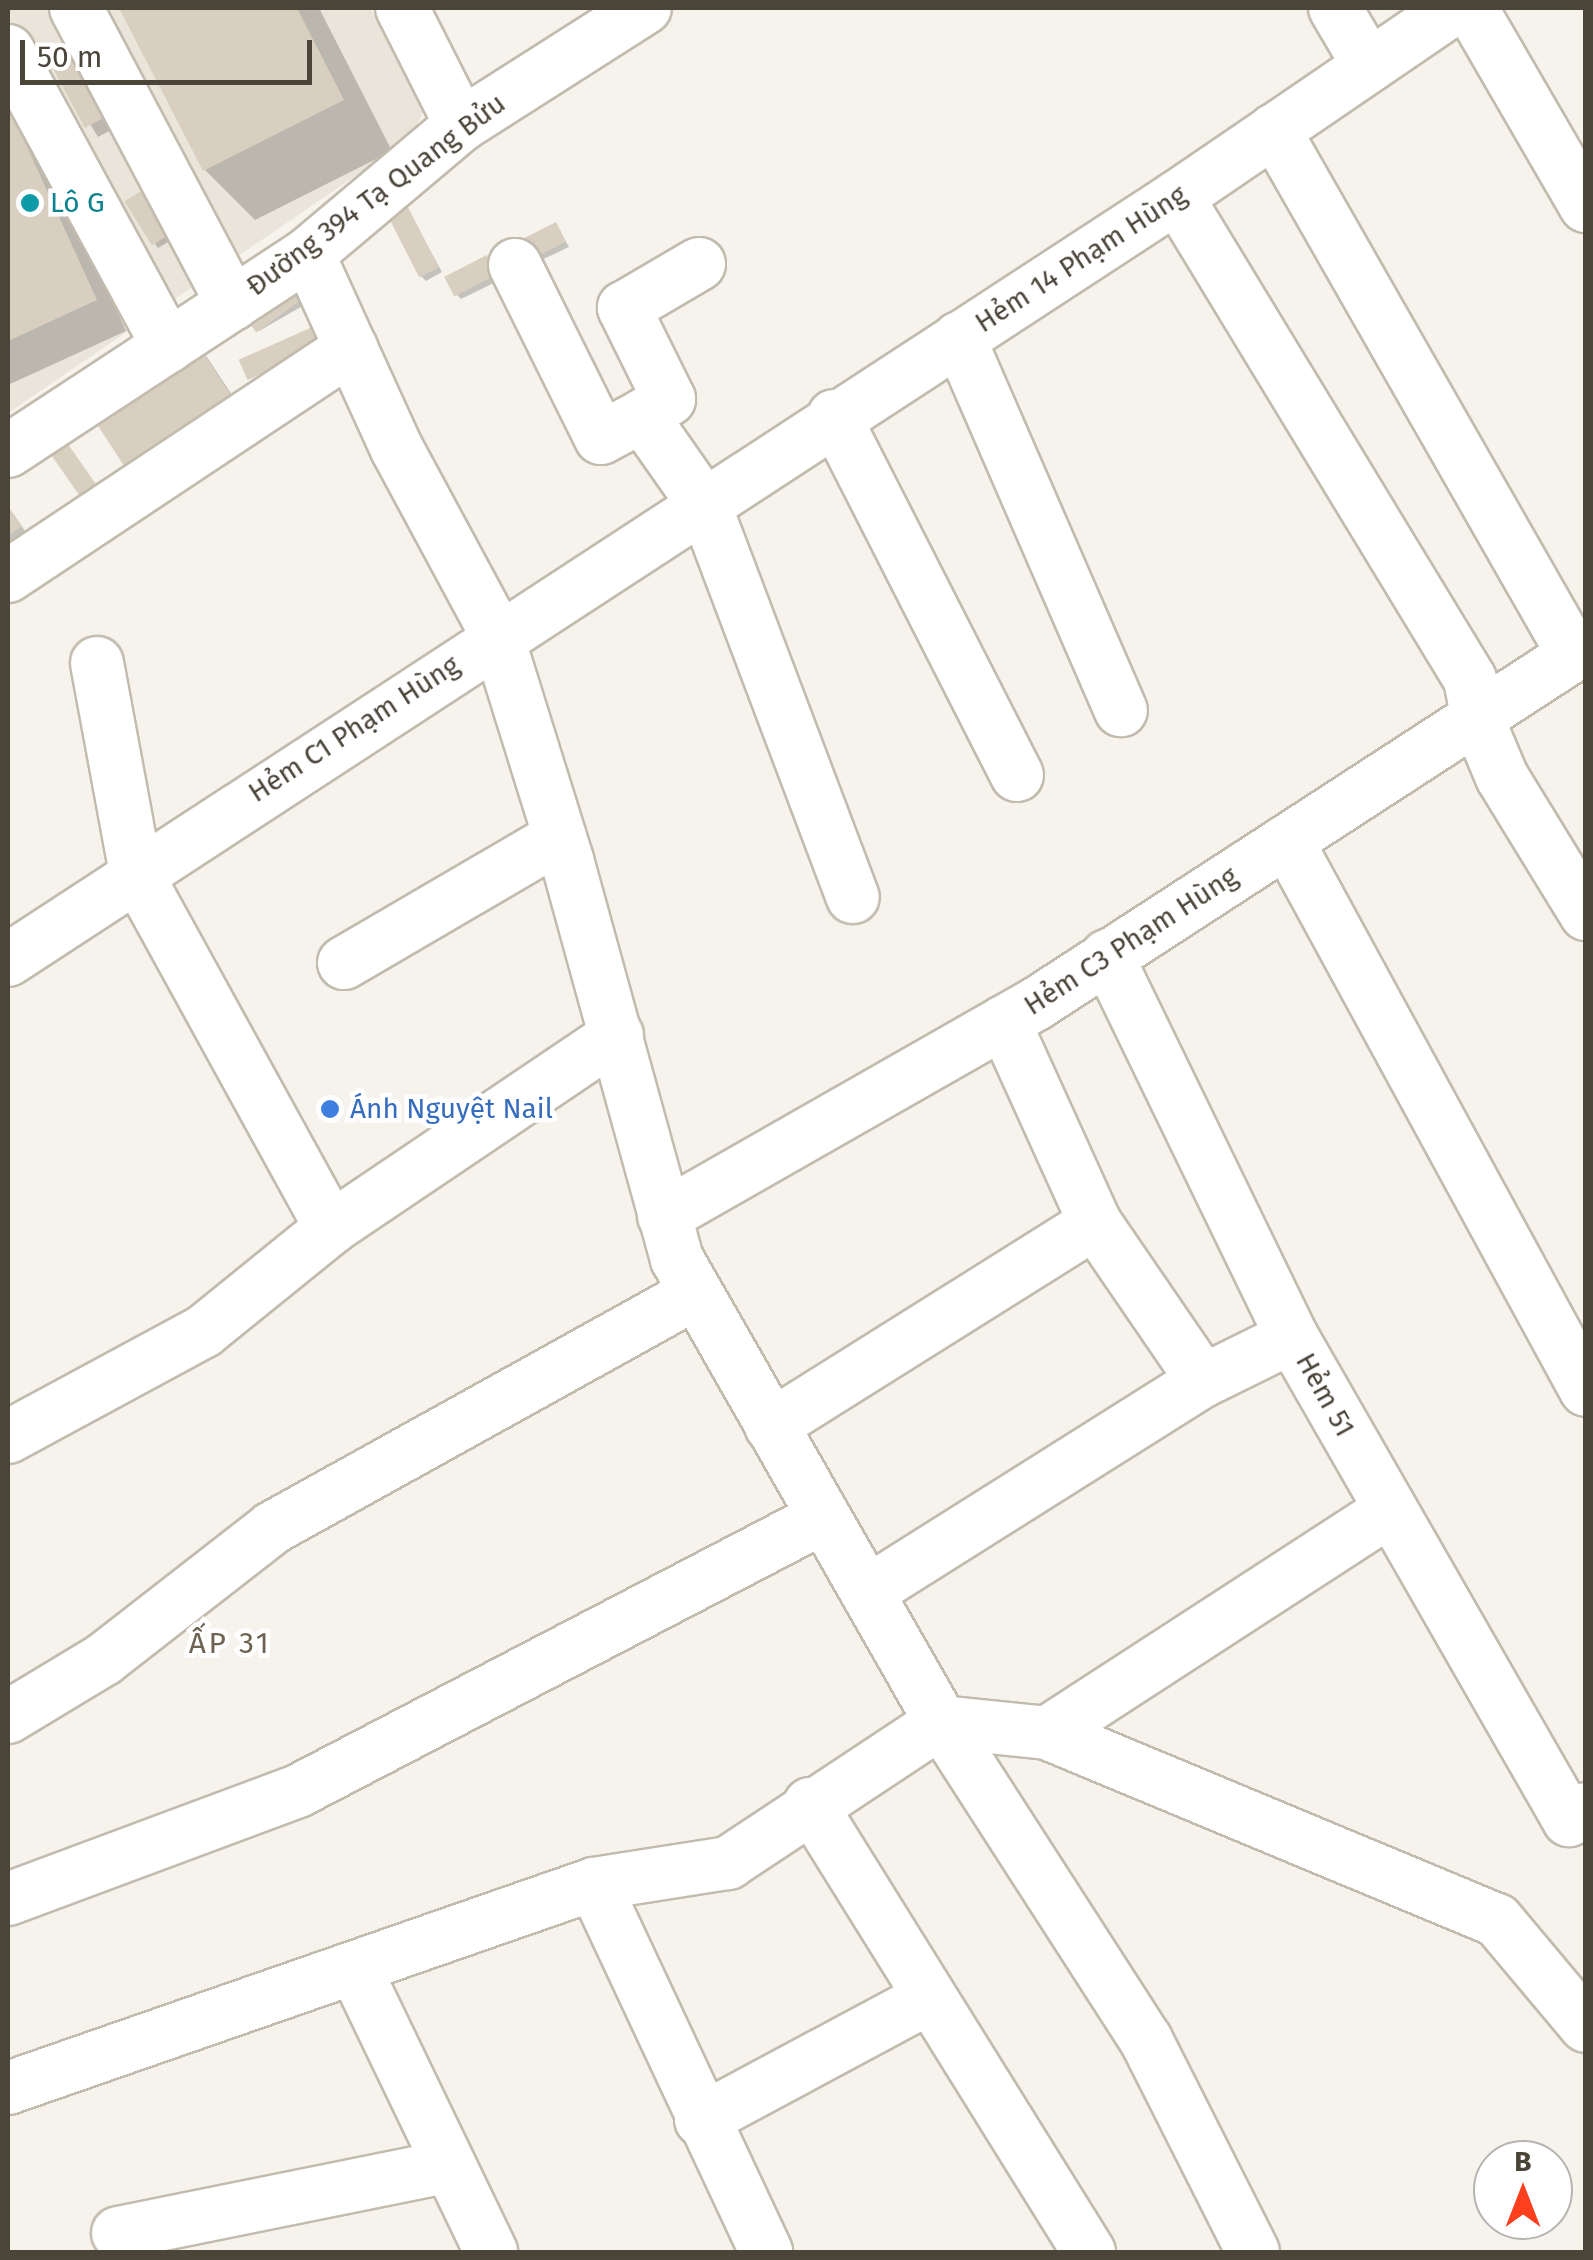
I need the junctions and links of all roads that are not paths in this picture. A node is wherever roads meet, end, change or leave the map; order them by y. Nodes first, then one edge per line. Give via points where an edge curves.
1 (76, 8) edge
2 (402, 8) edge
3 (645, 8) edge
4 (1336, 8) edge
5 (1454, 8) edge
6 (1471, 8) edge
7 (8, 51) edge
8 (1369, 66) junction
9 (461, 125) junction
10 (1274, 130) junction
11 (1178, 196) junction
12 (1586, 206) edge
13 (308, 254) junction
14 (699, 264) dead end
15 (516, 265) dead end
16 (233, 304) junction
17 (959, 338) junction
18 (168, 346) junction
19 (351, 348) junction
20 (642, 416) junction
21 (834, 416) junction
22 (8, 451) edge
23 (705, 506) junction
24 (8, 576) edge
25 (498, 635) junction
26 (1580, 651) edge
27 (98, 663) dead end
28 (1121, 710) dead end
29 (1478, 720) junction
30 (1016, 775) dead end
31 (560, 837) junction
32 (1287, 841) junction
33 (136, 872) junction
34 (852, 897) dead end
35 (1586, 914) edge
36 (1107, 956) junction
37 (8, 960) edge
38 (344, 963) dead end
39 (1004, 1022) junction
40 (617, 1034) junction
41 (664, 1216) junction
42 (1096, 1222) junction
43 (332, 1228) junction
44 (696, 1293) junction
45 (1292, 1337) junction
46 (1203, 1381) junction
47 (1586, 1390) edge
48 (771, 1426) junction
49 (8, 1438) edge
50 (1390, 1510) junction
51 (824, 1517) junction
52 (869, 1591) junction
53 (8, 1717) edge
54 (941, 1722) junction
55 (1047, 1733) junction
56 (810, 1804) junction
57 (1577, 1815) edge
58 (8, 1899) edge
59 (604, 1906) junction
60 (355, 1969) junction
61 (930, 1998) junction
62 (1586, 2026) edge
63 (8, 2088) edge
64 (700, 2120) junction
65 (449, 2166) junction
66 (118, 2233) dead end
67 (223, 2233) edge
68 (491, 2252) edge
69 (766, 2252) edge
70 (1089, 2252) edge
71 (1253, 2252) edge

1 - 16 street
2 - 9 street
3 - 9 street, Đường 394 Tạ Quang Bửu
4 - 8 street
5 - 8 street, Hẻm 14 Phạm Hùng
6 - 12 street
7 - 18 street
8 - 10 street, Hẻm 14 Phạm Hùng
9 - 13 street, Đường 394 Tạ Quang Bửu
10 - 11 street, Hẻm 14 Phạm Hùng
10 - 26 street
11 - 17 street, Hẻm 14 Phạm Hùng
11 - 29 street via 1470,680
13 - 16 street, Đường 394 Tạ Quang Bửu
13 - 19 street
14 - 20 street via 624,308 668,400
15 - 20 street via 601,438
16 - 18 street, Đường 394 Tạ Quang Bửu
17 - 21 street, Hẻm 14 Phạm Hùng
17 - 28 street
18 - 22 street, Đường 394 Tạ Quang Bửu
19 - 24 street
19 - 25 street via 397,449
20 - 23 street
21 - 23 street, Hẻm 14 Phạm Hùng
21 - 30 street
23 - 25 street, Hẻm C1 Phạm Hùng
23 - 34 street
25 - 31 street
25 - 33 street, Hẻm C1 Phạm Hùng
26 - 29 street, Hẻm C3 Phạm Hùng
27 - 33 street
29 - 32 street, Hẻm C3 Phạm Hùng
29 - 35 street via 1502,777
31 - 38 street
31 - 40 street
32 - 36 street, Hẻm C3 Phạm Hùng
32 - 47 street
33 - 37 street, Hẻm C1 Phạm Hùng
33 - 43 street
36 - 39 street, Hẻm C3 Phạm Hùng
36 - 45 street, Hẻm 51
39 - 41 street, Hẻm C3 Phạm Hùng
39 - 42 street
40 - 41 street
40 - 43 street
41 - 44 street
42 - 46 street
42 - 48 street
43 - 49 street via 204,1331
44 - 48 street
44 - 53 street via 272,1528 104,1660
45 - 46 street
45 - 50 street, Hẻm 51
46 - 52 street
48 - 51 street
50 - 55 street
50 - 57 street, Hẻm 51
51 - 52 street
51 - 58 street via 298,1791
52 - 54 street
54 - 55 street
54 - 56 street
54 - 71 street via 1146,2040
55 - 62 street via 1497,1920
56 - 59 street via 728,1863 678,1873
56 - 61 street
59 - 60 street
59 - 64 street
60 - 63 street
60 - 65 street
61 - 64 street
61 - 70 street
64 - 69 street
65 - 67 street
65 - 68 street
66 - 67 street

